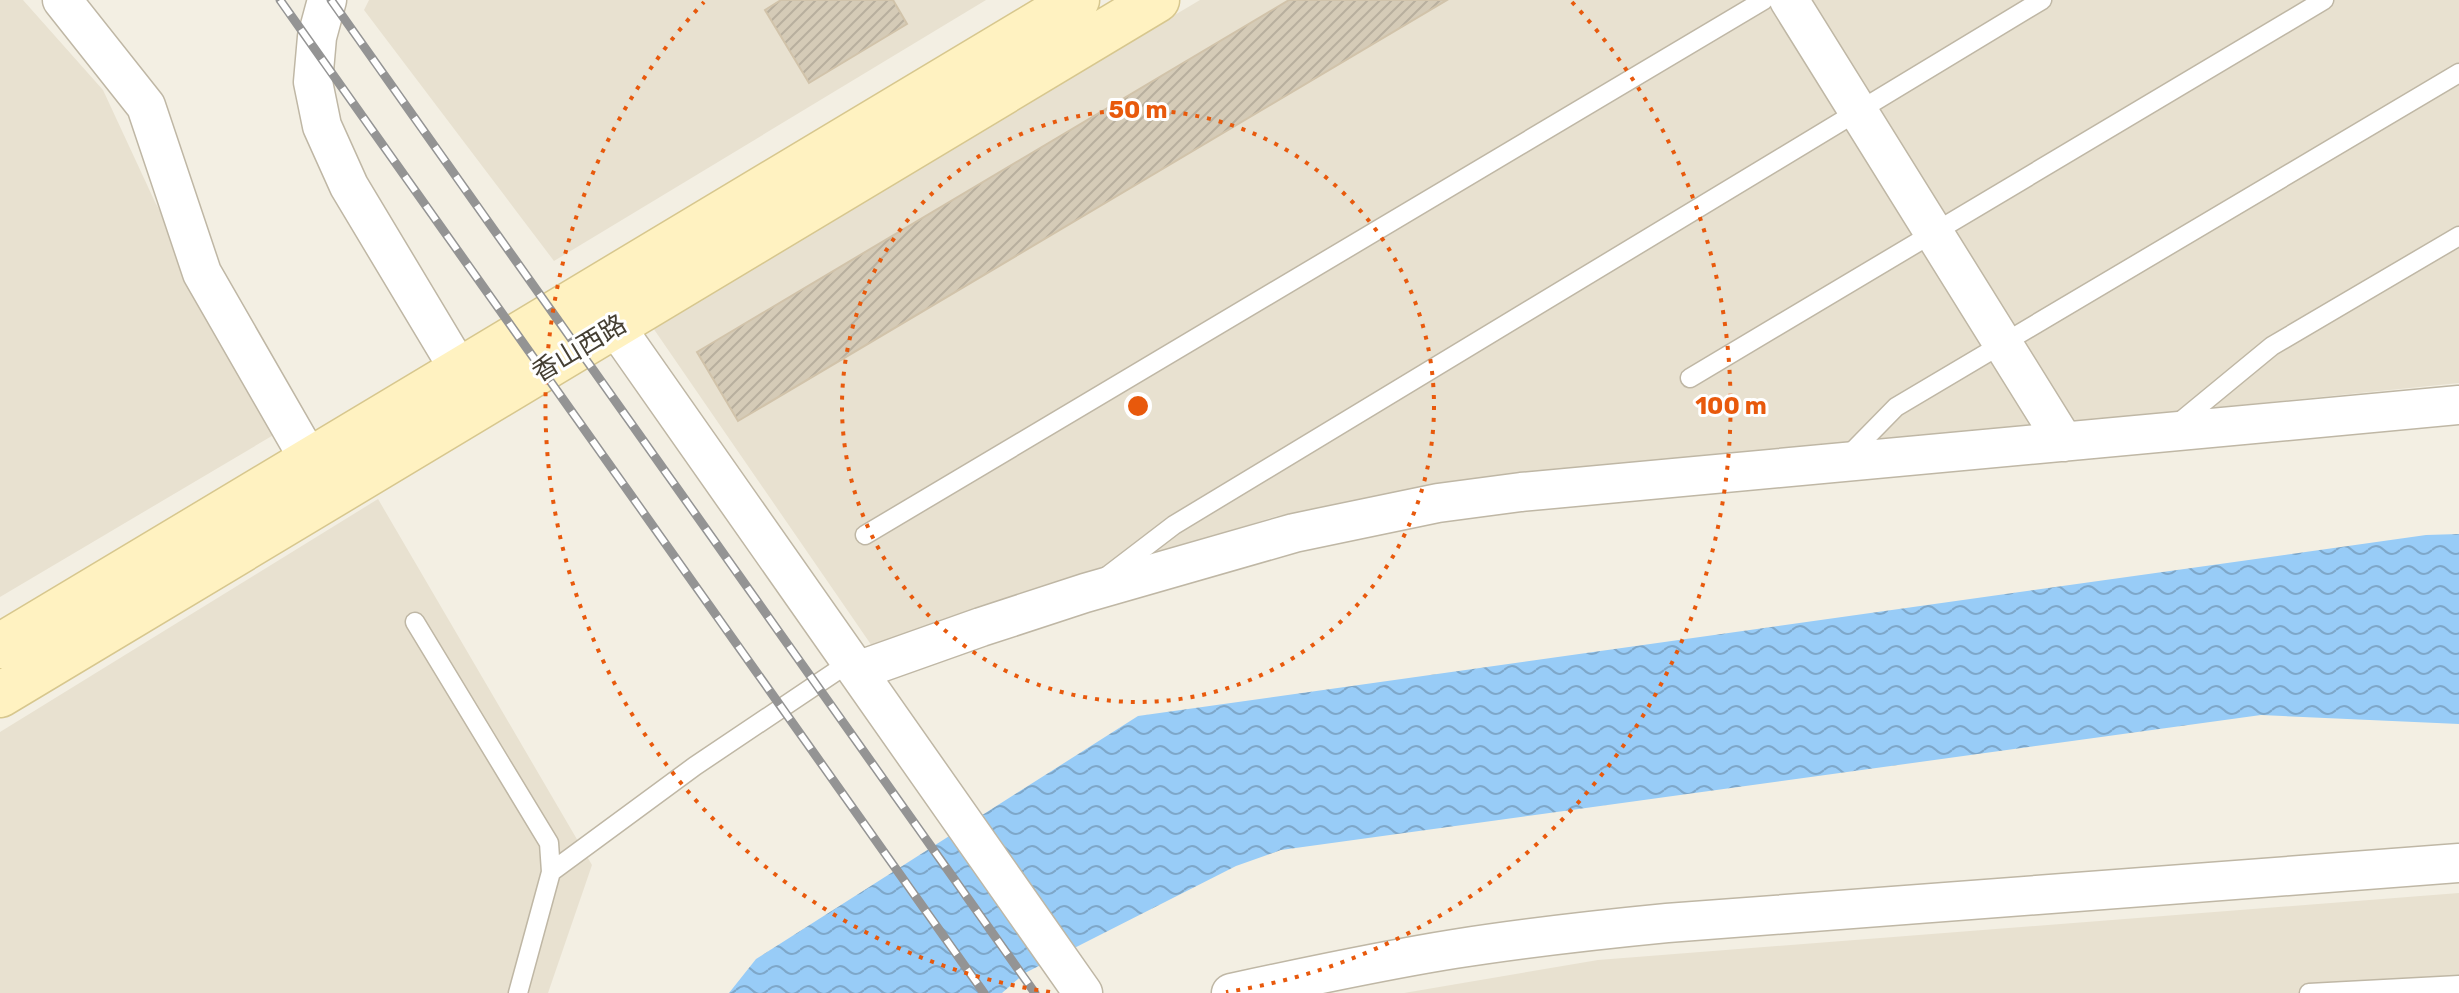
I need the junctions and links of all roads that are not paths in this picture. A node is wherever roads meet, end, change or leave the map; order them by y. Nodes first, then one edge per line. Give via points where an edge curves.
1 (62, 0) edge
2 (327, 0) edge
3 (1077, 0) edge
4 (1157, 0) edge
5 (1764, 0) edge
6 (1789, 0) edge
7 (2042, 0) edge
8 (2324, 0) edge
9 (2459, 73) edge
10 (1858, 111) junction
11 (1933, 233) junction
12 (2459, 236) edge
13 (615, 326) junction
14 (2003, 344) junction
15 (460, 371) junction
16 (1690, 378) dead end
17 (2459, 405) edge
18 (2168, 432) junction
19 (2064, 442) junction
20 (310, 461) junction
21 (1840, 463) junction
22 (865, 535) dead end
23 (1085, 593) junction
24 (415, 622) dead end
25 (0, 646) edge
26 (854, 666) junction
27 (0, 695) edge
28 (2459, 863) edge
29 (551, 872) junction
30 (2459, 985) edge
31 (518, 993) edge
32 (1083, 993) edge
33 (1231, 993) edge
34 (2309, 993) edge

1 - 20 street via 146,106 202,273
2 - 15 street via 313,82 322,126 349,186
3 - 15 main road, 香山西路
4 - 13 main road, 香山西路
5 - 22 lane
6 - 10 street
7 - 10 lane
8 - 11 lane
9 - 14 lane
10 - 11 street
10 - 23 lane via 1174,525
11 - 14 street
11 - 16 lane
12 - 18 lane via 2272,346
13 - 26 street
13 - 27 main road, 香山西路
14 - 19 street
14 - 21 lane via 1896,407
15 - 20 main road, 香山西路
17 - 18 street
18 - 19 street
19 - 21 street
20 - 25 main road, 香山西路
21 - 23 street via 1438,503 1294,533
23 - 26 street
24 - 29 lane via 549,843
26 - 29 lane via 695,766
26 - 32 street
28 - 33 street via 1559,934 1346,968
29 - 31 lane
30 - 34 lane

